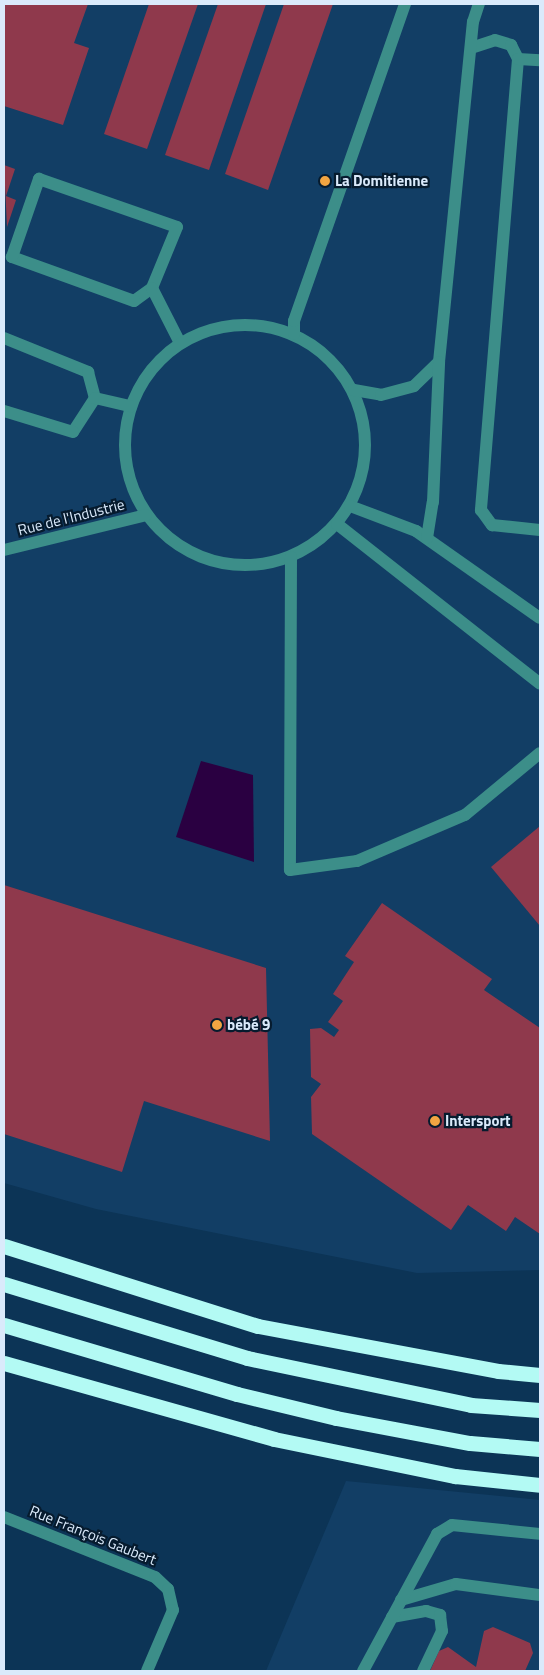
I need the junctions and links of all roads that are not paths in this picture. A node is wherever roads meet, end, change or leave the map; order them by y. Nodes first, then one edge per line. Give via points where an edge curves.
1 (405, 4) edge
2 (479, 4) edge
3 (471, 48) junction
4 (518, 59) junction
5 (540, 60) edge
6 (152, 288) junction
7 (294, 334) junction
8 (4, 338) edge
9 (180, 343) junction
10 (440, 362) junction
11 (354, 390) junction
12 (94, 398) junction
13 (131, 406) junction
14 (4, 411) edge
15 (350, 506) junction
16 (146, 514) junction
17 (337, 524) junction
18 (540, 530) edge
19 (427, 538) junction
20 (4, 550) edge
21 (291, 557) junction
22 (540, 618) edge
23 (540, 684) edge
24 (540, 753) edge
25 (4, 1246) edge
26 (4, 1284) edge
27 (4, 1325) edge
28 (4, 1363) edge
29 (540, 1375) edge
30 (540, 1410) edge
31 (540, 1449) edge
32 (540, 1485) edge
33 (4, 1517) edge
34 (540, 1534) edge
35 (540, 1595) edge
36 (401, 1600) junction
37 (392, 1617) junction
38 (147, 1671) edge
39 (364, 1671) edge
40 (423, 1671) edge

1 - 7 street via 294,321
2 - 3 street
3 - 4 street via 484,40 495,40 511,45
3 - 10 street
4 - 5 street
4 - 18 street via 480,510 492,525
6 - 6 street via 176,227 39,179 12,257 134,300
6 - 9 street
7 - 9 street via 266,325 236,324 206,330
7 - 11 street via 329,357
8 - 12 street via 88,372
9 - 13 street via 159,360
10 - 11 street via 414,386 381,396
10 - 19 street via 433,502
11 - 15 street via 366,429 364,468
12 - 13 street
12 - 14 street via 73,432
13 - 16 street via 125,443 129,471
15 - 17 street
15 - 19 street
16 - 20 street, Rue de l'Industrie
16 - 21 street via 169,539 198,556 236,565
17 - 21 street
17 - 23 street
19 - 22 street
21 - 24 street via 290,870 357,861 465,814
25 - 29 highway via 258,1326 498,1371
26 - 30 highway via 247,1358 471,1405
27 - 31 highway via 236,1394 336,1418 470,1443
28 - 32 highway via 274,1439 455,1476
33 - 38 street, Rue François Gaubert via 155,1577 168,1589 174,1610
34 - 36 street via 452,1525 437,1534
35 - 36 street via 456,1584
36 - 37 street
37 - 39 street
37 - 40 street via 426,1611 440,1615 442,1631

